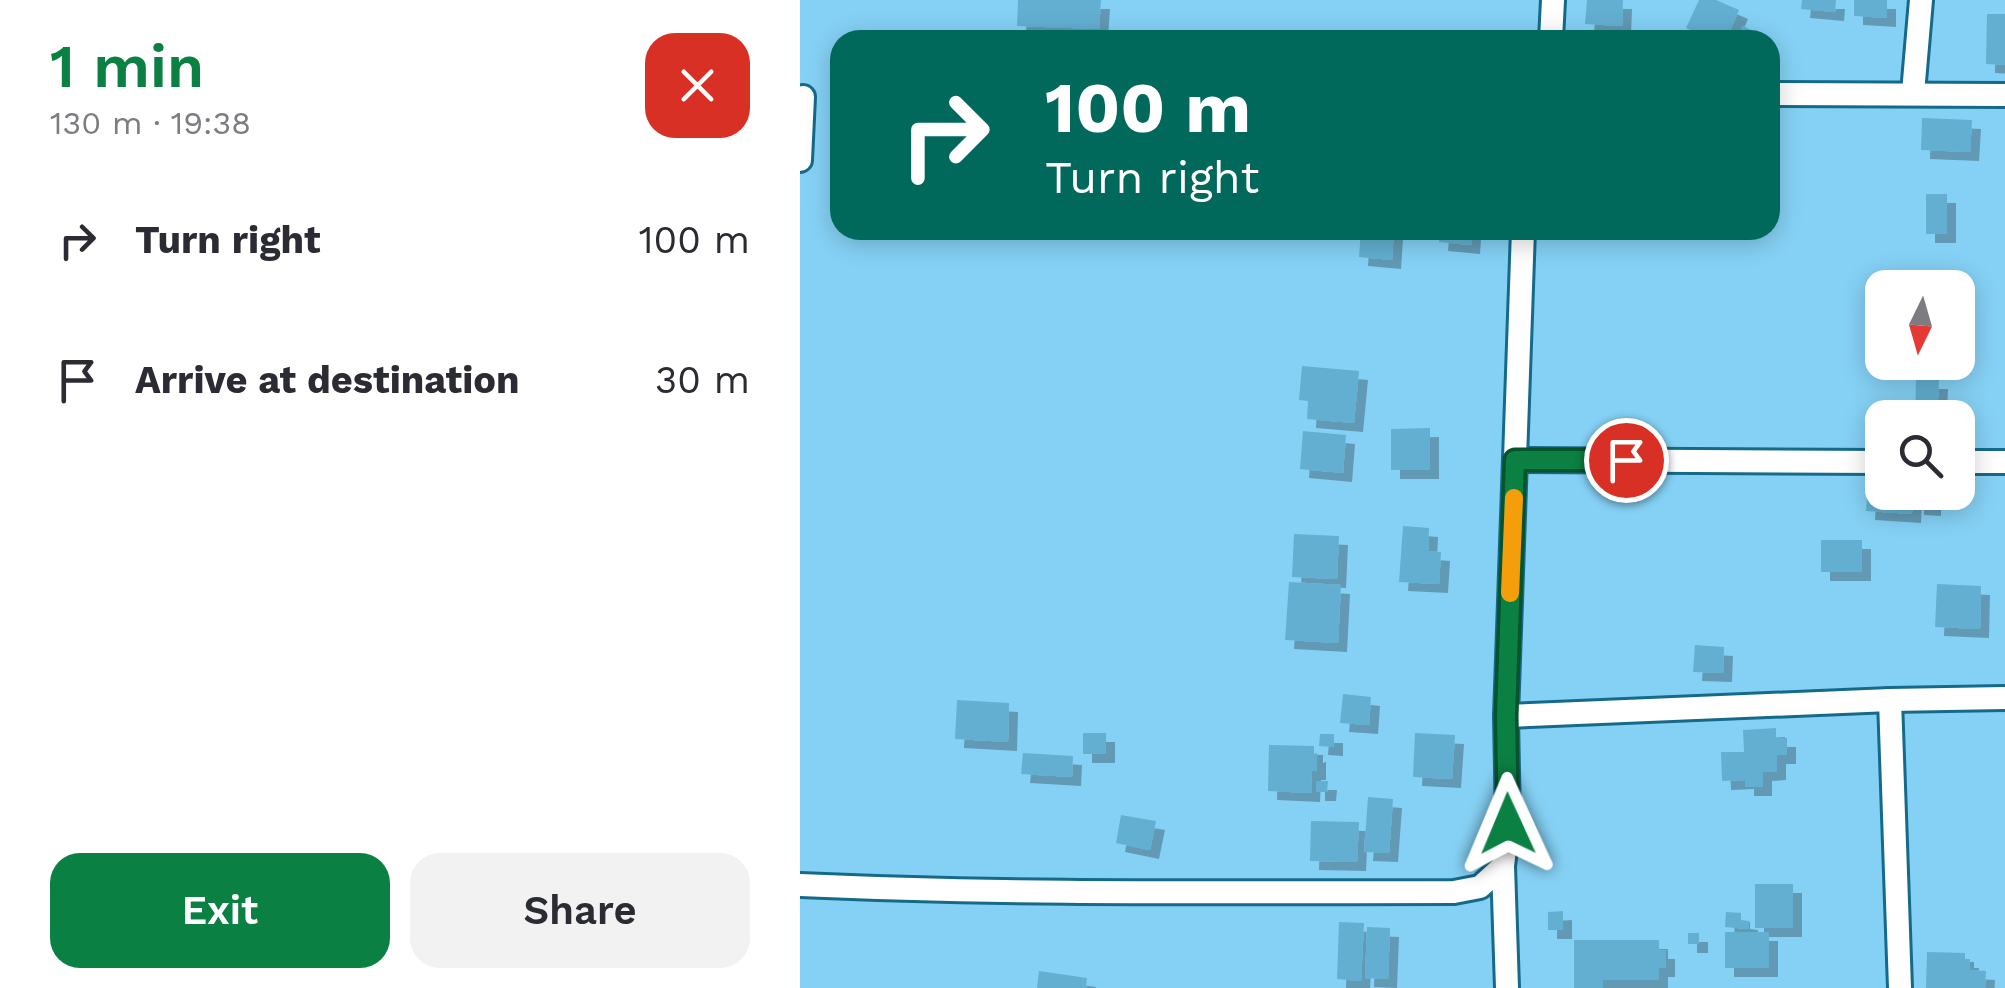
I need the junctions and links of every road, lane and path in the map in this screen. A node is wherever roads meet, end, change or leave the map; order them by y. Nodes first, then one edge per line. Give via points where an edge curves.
1 (1553, 0) edge
2 (1921, 0) edge
3 (1552, 30) edge
4 (1914, 93) junction
5 (1780, 94) edge
6 (2005, 95) edge
7 (803, 96) dead end
8 (800, 160) edge
9 (1524, 240) edge
10 (1515, 460) junction
11 (1865, 462) edge
12 (1975, 462) edge
13 (2005, 462) edge
14 (2005, 698) edge
15 (1890, 700) junction
16 (1506, 716) junction
17 (1503, 866) junction
18 (800, 885) edge
19 (1507, 988) edge
20 (1900, 988) edge

1 - 3 street
2 - 4 street
4 - 5 street
4 - 6 street
7 - 8 street
9 - 10 street
10 - 11 street
10 - 16 street
12 - 13 street
14 - 15 street
15 - 16 street
15 - 20 street
16 - 17 street
17 - 18 street via 1480,887 1454,892
17 - 19 street

